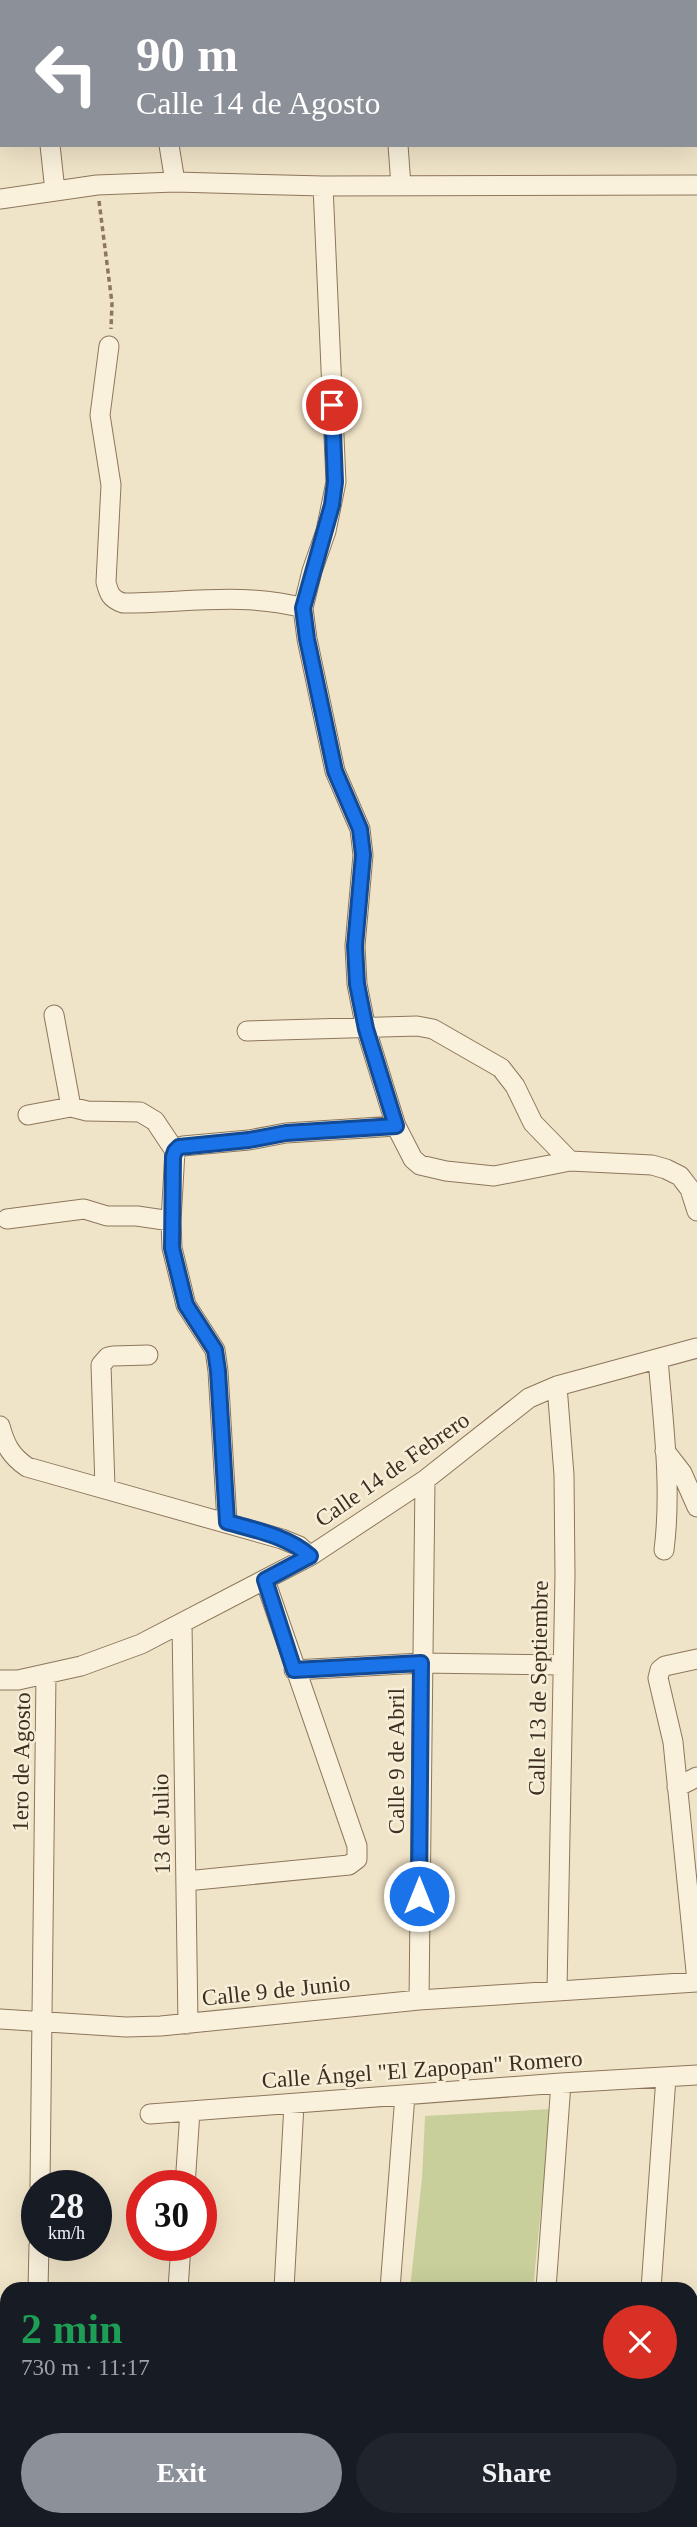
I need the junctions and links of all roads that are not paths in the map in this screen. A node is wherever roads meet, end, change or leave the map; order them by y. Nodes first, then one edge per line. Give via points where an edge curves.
1 (50, 147) edge
2 (169, 147) edge
3 (398, 147) edge
4 (175, 181) junction
5 (697, 185) edge
6 (323, 186) junction
7 (401, 186) junction
8 (55, 191) junction
9 (0, 199) edge
10 (109, 346) road end
11 (303, 608) junction
12 (54, 1015) dead end
13 (366, 1029) junction
14 (247, 1031) dead end
15 (71, 1107) junction
16 (28, 1115) dead end
17 (396, 1126) junction
18 (175, 1151) junction
19 (570, 1161) junction
20 (697, 1211) edge
21 (7, 1219) dead end
22 (171, 1221) junction
23 (697, 1348) edge
24 (148, 1355) dead end
25 (658, 1359) junction
26 (557, 1386) junction
27 (0, 1426) edge
28 (665, 1451) junction
29 (425, 1480) junction
30 (105, 1487) junction
31 (697, 1507) edge
32 (227, 1522) junction
33 (664, 1550) dead end
34 (310, 1556) junction
35 (265, 1580) junction
36 (182, 1623) junction
37 (697, 1659) edge
38 (421, 1663) junction
39 (562, 1665) junction
40 (294, 1670) junction
41 (46, 1674) junction
42 (0, 1680) edge
43 (697, 1777) edge
44 (677, 1787) junction
45 (691, 1854) edge
46 (186, 1881) junction
47 (697, 1982) edge
48 (557, 1990) junction
49 (419, 2000) junction
50 (0, 2019) edge
51 (42, 2020) junction
52 (188, 2024) junction
53 (697, 2076) edge
54 (666, 2077) junction
55 (561, 2083) junction
56 (405, 2095) junction
57 (294, 2104) junction
58 (190, 2111) junction
59 (150, 2114) dead end
60 (40, 2170) edge
61 (186, 2170) edge
62 (39, 2261) edge
63 (180, 2261) edge
64 (38, 2282) edge
65 (178, 2282) edge
66 (284, 2282) edge
67 (391, 2282) edge
68 (547, 2282) edge
69 (651, 2282) edge

1 - 8 street
2 - 4 street
3 - 7 street
4 - 6 street
4 - 8 street
5 - 7 street
6 - 7 street
6 - 11 street via 335,482 327,531
8 - 9 street
10 - 11 street via 100,415 111,485 108,592 123,603 247,599
11 - 13 street via 335,771 360,829 362,882 355,946
12 - 15 street
13 - 14 street
13 - 17 street
13 - 19 street via 433,1028 501,1068 533,1123
15 - 16 street
15 - 18 street via 140,1112 155,1121
17 - 18 street via 286,1133 183,1146
17 - 19 street via 413,1159 429,1168 494,1176
18 - 22 street
19 - 20 street via 652,1165 680,1176
21 - 22 street via 84,1209 107,1216
22 - 32 street via 172,1248 186,1305 215,1350
23 - 25 street, Calle 14 de Febrero
24 - 30 street via 108,1357 101,1365
25 - 26 street, Calle 14 de Febrero
25 - 28 street
26 - 29 street, Calle 14 de Febrero via 529,1398
26 - 39 street, Calle 13 de Septiembre via 564,1475
27 - 30 street via 5,1444 27,1467
28 - 31 street via 682,1473
28 - 33 street
29 - 34 street, Calle 14 de Febrero
29 - 38 street, Calle 9 de Abril
30 - 32 street
32 - 34 street via 282,1539
34 - 35 street, Calle 14 de Febrero
35 - 36 street, Calle 14 de Febrero
35 - 40 street
36 - 41 street, Calle 14 de Febrero via 141,1644
36 - 46 street, 13 de Julio
37 - 44 street via 665,1667 658,1678
38 - 39 street
38 - 40 street
38 - 49 street, Calle 9 de Abril
39 - 48 street, Calle 13 de Septiembre
40 - 46 street via 358,1859 349,1865
41 - 42 street, Calle 14 de Febrero
41 - 51 street, 1ero de Agosto
43 - 44 street
44 - 45 street
45 - 47 street
46 - 52 street, 13 de Julio
47 - 48 street, Calle 9 de Junio
48 - 49 street, Calle 9 de Junio
49 - 52 street, Calle 9 de Junio
50 - 51 street, Calle 9 de Junio
51 - 52 street, Calle 9 de Junio via 126,2027
51 - 60 street, 1ero de Agosto
53 - 54 street, Calle Ángel "El Zapopan" Romero
54 - 55 street, Calle Ángel "El Zapopan" Romero
54 - 69 street
55 - 56 street, Calle Ángel "El Zapopan" Romero
55 - 68 street
56 - 57 street, Calle Ángel "El Zapopan" Romero
56 - 67 street
57 - 58 street, Calle Ángel "El Zapopan" Romero
57 - 66 street
58 - 59 street, Calle Ángel "El Zapopan" Romero
58 - 61 street
62 - 64 street
63 - 65 street

